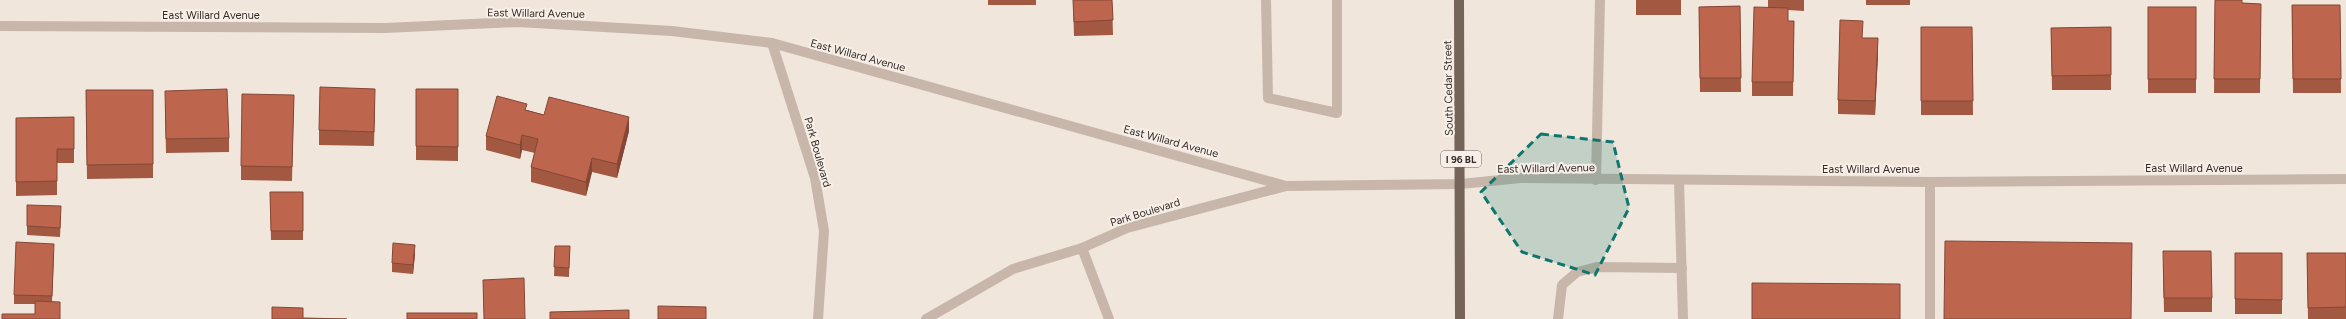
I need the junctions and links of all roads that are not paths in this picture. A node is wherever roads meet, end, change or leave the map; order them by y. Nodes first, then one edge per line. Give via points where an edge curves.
1 (1266, 0) edge
2 (1337, 0) edge
3 (1459, 0) edge
4 (1600, 0) edge
5 (0, 26) edge
6 (772, 43) junction
7 (2346, 179) edge
8 (1596, 180) junction
9 (1679, 180) junction
10 (1930, 182) junction
11 (1461, 184) junction
12 (1286, 186) junction
13 (1082, 248) junction
14 (1682, 268) junction
15 (818, 319) edge
16 (926, 319) edge
17 (1109, 319) edge
18 (1460, 319) edge
19 (1558, 319) edge
20 (1683, 319) edge
21 (1930, 319) edge

1 - 2 street via 1268,98 1337,113
3 - 11 main road, South Cedar Street / I 96 BL
4 - 8 street
5 - 6 street, East Willard Avenue via 385,28 518,22 672,31
6 - 12 street, East Willard Avenue
6 - 15 street, Park Boulevard via 815,178 819,201 824,231
7 - 10 street, East Willard Avenue
8 - 9 street, East Willard Avenue
8 - 11 street, East Willard Avenue via 1520,178
9 - 10 street, East Willard Avenue
9 - 14 street
10 - 21 street
11 - 12 street, East Willard Avenue
11 - 18 main road, South Cedar Street / I 96 BL
12 - 13 street, Park Boulevard via 1127,228
13 - 16 street, Park Boulevard via 1013,269
13 - 17 street
14 - 19 street via 1597,267 1577,272 1562,286
14 - 20 street

